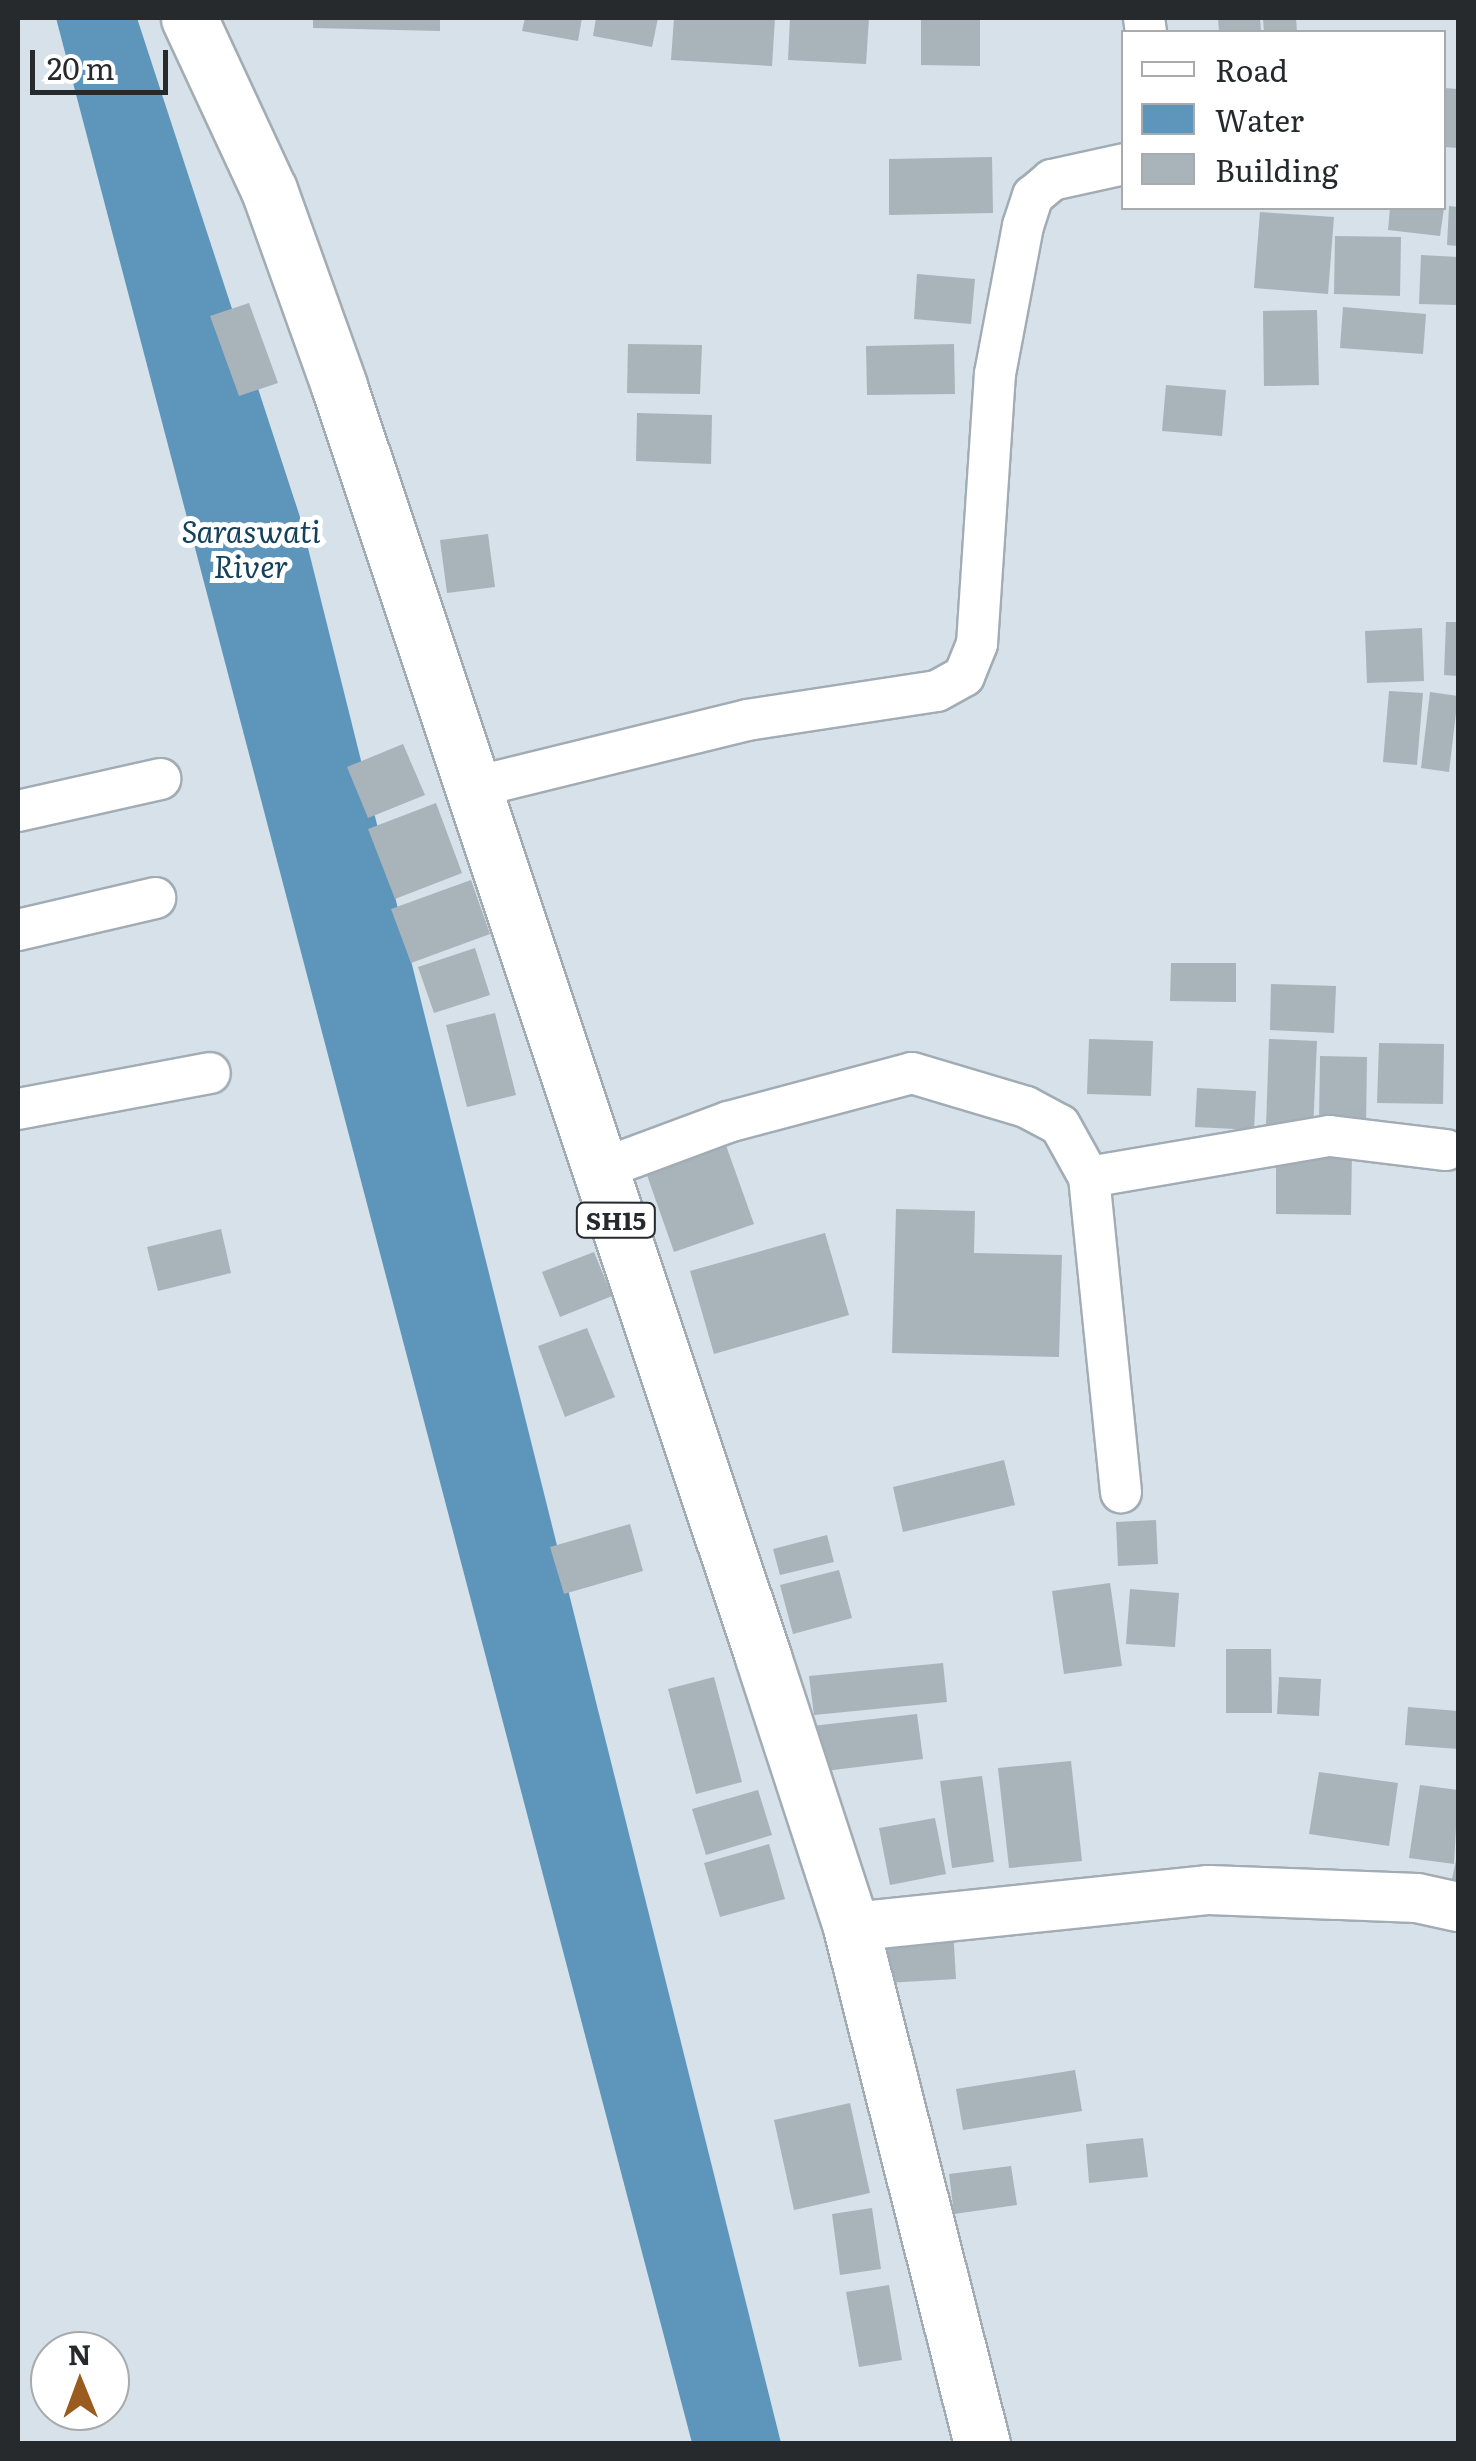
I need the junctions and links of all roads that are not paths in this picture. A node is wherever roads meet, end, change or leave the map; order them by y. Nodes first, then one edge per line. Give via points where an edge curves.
1 (188, 18) edge
2 (1121, 165) edge
3 (160, 780) dead end
4 (475, 787) junction
5 (18, 811) edge
6 (155, 898) dead end
7 (18, 930) edge
8 (210, 1073) dead end
9 (18, 1109) edge
10 (1446, 1150) dead end
11 (599, 1170) junction
12 (1089, 1177) junction
13 (1121, 1492) dead end
14 (1458, 1908) edge
15 (851, 1927) junction
16 (982, 2444) edge

1 - 4 main road, SH15 via 269,190
2 - 4 street via 1052,180 1034,196 1023,226 996,374 977,644 964,676 937,691 747,720
3 - 5 street
4 - 11 main road, SH15
6 - 7 street
8 - 9 street
10 - 12 street via 1330,1136
11 - 12 street via 728,1122 912,1073 1026,1107 1060,1125
11 - 15 main road, SH15
12 - 13 street
14 - 15 street via 1417,1898 1209,1890
15 - 16 main road, SH15

